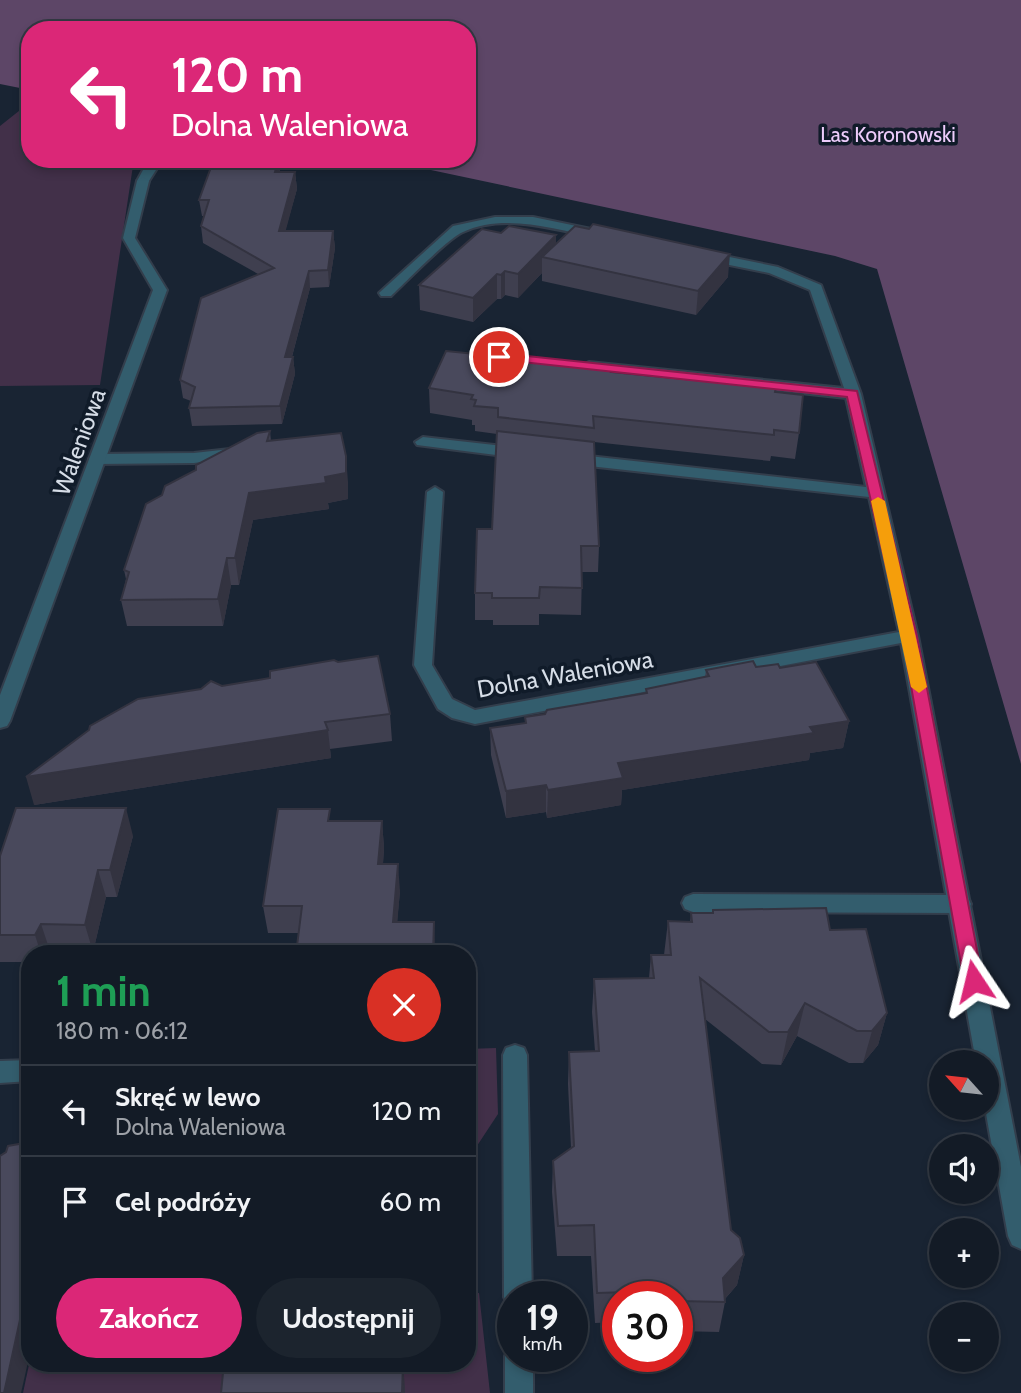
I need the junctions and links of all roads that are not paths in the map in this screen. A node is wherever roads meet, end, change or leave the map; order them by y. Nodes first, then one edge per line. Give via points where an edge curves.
1 (149, 168) edge
2 (613, 237) edge
3 (693, 254) edge
4 (386, 293) dead end
5 (567, 364) edge
6 (853, 394) junction
7 (423, 442) dead end
8 (258, 452) edge
9 (534, 454) edge
10 (561, 457) edge
11 (97, 458) junction
12 (435, 492) dead end
13 (876, 493) junction
14 (909, 636) junction
15 (0, 721) edge
16 (693, 903) dead end
17 (960, 904) junction
18 (515, 1055) dead end
19 (21, 1071) edge
20 (0, 1072) edge
21 (1021, 1236) edge
22 (518, 1281) edge
23 (519, 1372) edge
24 (519, 1393) edge

1 - 11 street, Waleniowa via 129,238 160,290
2 - 4 street via 533,221 477,224 458,229
3 - 6 street via 773,270 816,288
5 - 6 street
6 - 13 street
7 - 9 street
8 - 11 street via 194,458
10 - 13 street
11 - 15 street, Waleniowa
12 - 14 street, Dolna Waleniowa via 423,665 445,704 459,713 475,716
13 - 14 street
14 - 17 street
16 - 17 street
17 - 21 street
18 - 22 street
19 - 20 street
23 - 24 street

